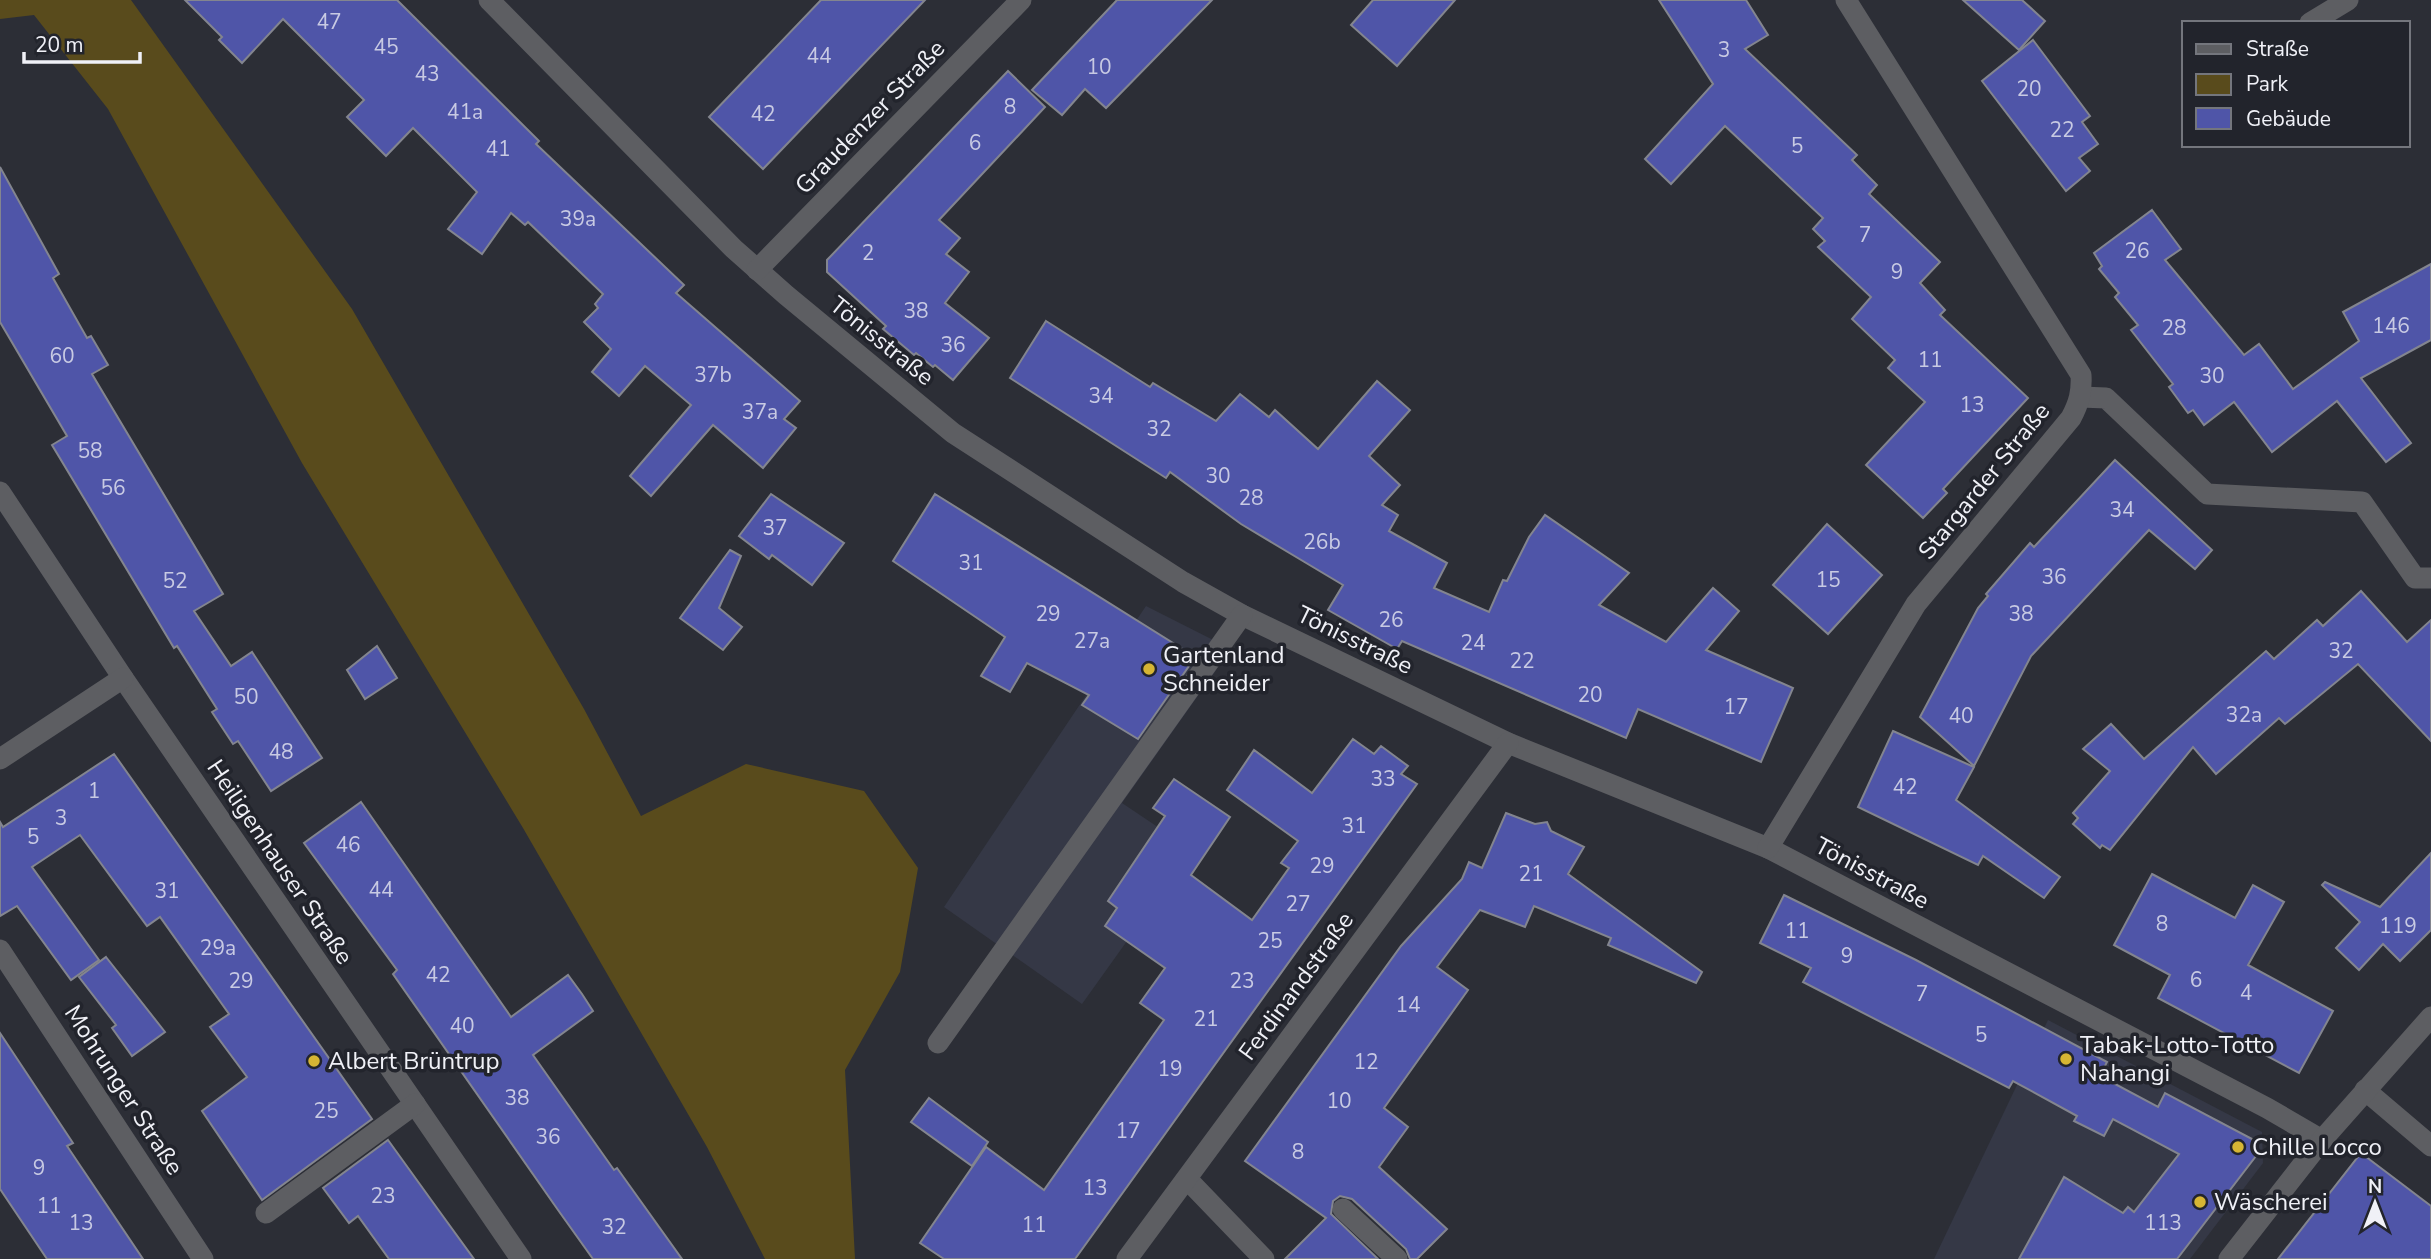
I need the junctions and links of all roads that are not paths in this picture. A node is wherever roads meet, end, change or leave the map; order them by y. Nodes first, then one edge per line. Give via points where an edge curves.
1 (489, 0) edge
2 (1021, 0) edge
3 (1846, 0) edge
4 (2348, 0) edge
5 (2313, 21) edge
6 (757, 271) junction
7 (2081, 397) junction
8 (0, 492) edge
9 (2431, 578) edge
10 (1242, 615) junction
11 (123, 678) junction
12 (1508, 743) junction
13 (0, 759) edge
14 (1768, 848) junction
15 (0, 950) edge
16 (2431, 1017) edge
17 (938, 1043) dead end
18 (2365, 1090) junction
19 (415, 1104) junction
20 (2322, 1140) junction
21 (2431, 1146) edge
22 (1187, 1179) junction
23 (1343, 1209) dead end
24 (266, 1213) dead end
25 (203, 1259) edge
26 (521, 1259) edge
27 (1127, 1259) edge
28 (1264, 1259) edge
29 (1397, 1259) edge
30 (2229, 1259) edge

1 - 6 street, Tönisstraße
2 - 6 street, Graudenzer Straße
3 - 7 street, Stargarder Straße via 2081,375
4 - 5 street
6 - 10 street, Tönisstraße via 953,433 1183,582
7 - 9 street via 2106,398 2207,494 2362,502 2415,578
7 - 14 street, Stargarder Straße via 2071,418 1916,604
8 - 11 street, Heiligenhauser Straße
10 - 12 street, Tönisstraße
10 - 17 street
11 - 13 street
11 - 19 street, Heiligenhauser Straße
12 - 14 street, Tönisstraße
12 - 22 street, Ferdinandstraße
14 - 20 street, Tönisstraße
15 - 25 street, Mohrunger Straße
16 - 18 street
18 - 20 street
18 - 21 street
19 - 24 street
19 - 26 street, Heiligenhauser Straße
20 - 30 street
22 - 27 street, Ferdinandstraße
22 - 28 street
23 - 29 street

